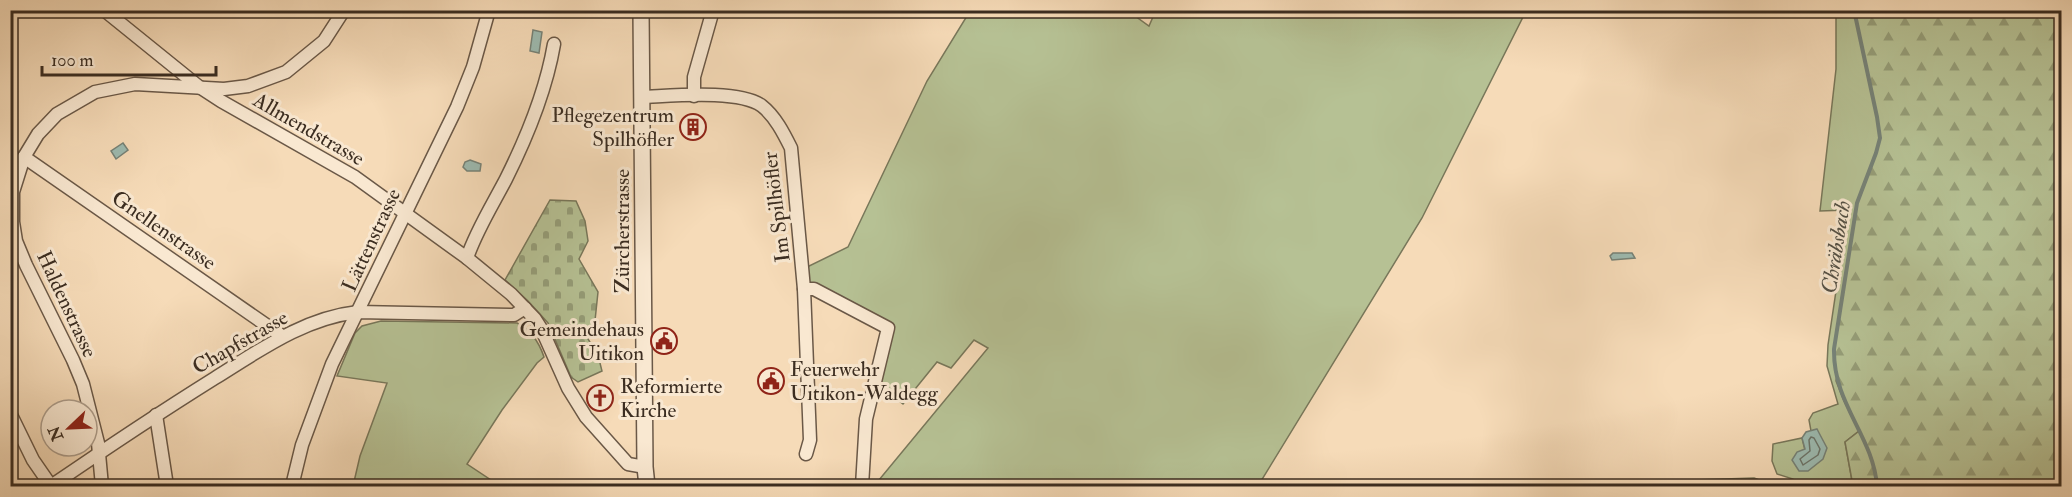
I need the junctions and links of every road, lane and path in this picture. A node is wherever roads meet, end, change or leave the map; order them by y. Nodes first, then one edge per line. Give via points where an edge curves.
1 (104, 10) edge
2 (344, 10) edge
3 (489, 10) edge
4 (641, 10) edge
5 (713, 10) edge
6 (555, 44) dead end
7 (198, 86) junction
8 (693, 96) junction
9 (642, 97) junction
10 (24, 156) junction
11 (406, 214) junction
12 (467, 258) junction
13 (804, 290) junction
14 (525, 308) junction
15 (358, 312) junction
16 (282, 336) junction
17 (86, 398) edge
18 (10, 413) edge
19 (156, 415) junction
20 (99, 454) joint
21 (806, 454) dead end
22 (93, 458) edge
23 (645, 467) junction
24 (51, 486) edge
25 (102, 486) edge
26 (167, 486) edge
27 (292, 486) edge
28 (647, 486) edge
29 (862, 486) edge

1 - 7 street, Allmendstrasse
2 - 7 street, Haldenstrasse via 324,41 286,72 248,86
3 - 11 street, Lättenstrasse via 457,107
4 - 9 street, Zürcherstrasse
5 - 8 street via 694,77
6 - 12 street via 533,118
7 - 10 street, Haldenstrasse via 135,84 95,92 57,114
7 - 11 street, Allmendstrasse via 355,177
8 - 9 street, Im Spilhöfler
8 - 13 street, Im Spilhöfler via 727,96 761,106 784,132 791,148
9 - 23 street, Zürcherstrasse
10 - 16 street, Gnellenstrasse
10 - 17 street, Haldenstrasse via 13,192 16,241 80,376
11 - 12 street, Allmendstrasse
11 - 15 street, Lättenstrasse
12 - 14 street, Allmendstrasse
13 - 21 street, Im Spilhöfler via 810,440
13 - 29 street, Im Spilhöfler via 814,289 888,328 866,419
14 - 15 street, Chapfstrasse via 514,315
14 - 23 street, Allmendstrasse via 544,334 586,417 628,464
15 - 16 street, Chapfstrasse via 335,316
15 - 27 street, Lättenstrasse via 332,364 302,445
16 - 19 street, Chapfstrasse
18 - 24 street
19 - 20 street, Chapfstrasse
19 - 26 street
20 - 25 street, Haldenstrasse
22 - 24 street, Chapfstrasse
23 - 28 street, Zürcherstrasse

